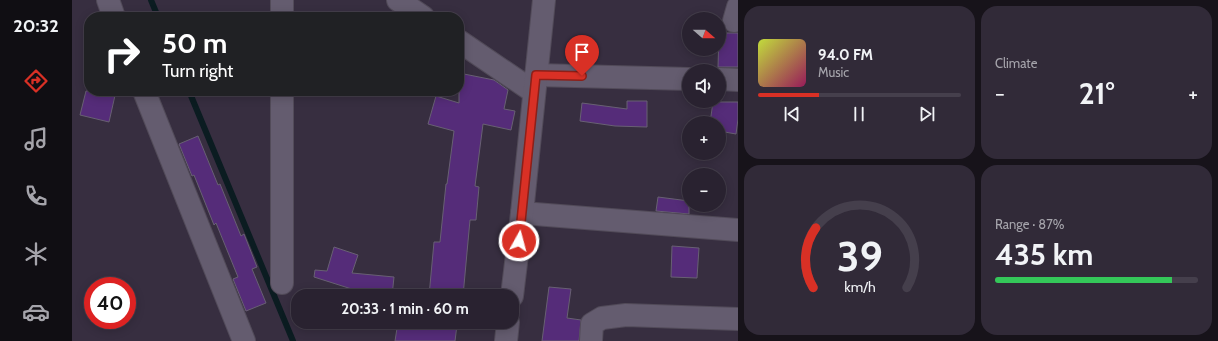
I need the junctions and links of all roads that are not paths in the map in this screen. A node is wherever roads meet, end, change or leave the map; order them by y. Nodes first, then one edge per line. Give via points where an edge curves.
1 (108, 0) edge
2 (282, 0) edge
3 (398, 0) edge
4 (544, 0) edge
5 (112, 12) edge
6 (282, 12) edge
7 (416, 12) edge
8 (464, 44) edge
9 (682, 79) edge
10 (726, 79) edge
11 (738, 80) edge
12 (535, 84) junction
13 (146, 96) edge
14 (282, 96) edge
15 (522, 213) junction
16 (738, 230) edge
17 (282, 283) dead end
18 (513, 289) edge
19 (738, 319) edge
20 (507, 329) edge
21 (244, 341) edge
22 (506, 341) edge
23 (590, 341) edge

1 - 5 street
2 - 6 street
3 - 7 street
4 - 12 street
8 - 12 street
9 - 12 street
10 - 11 street
12 - 15 street
13 - 21 street
14 - 17 street
15 - 16 street
15 - 18 street
19 - 23 street via 626,315 602,318 592,324
20 - 22 street

